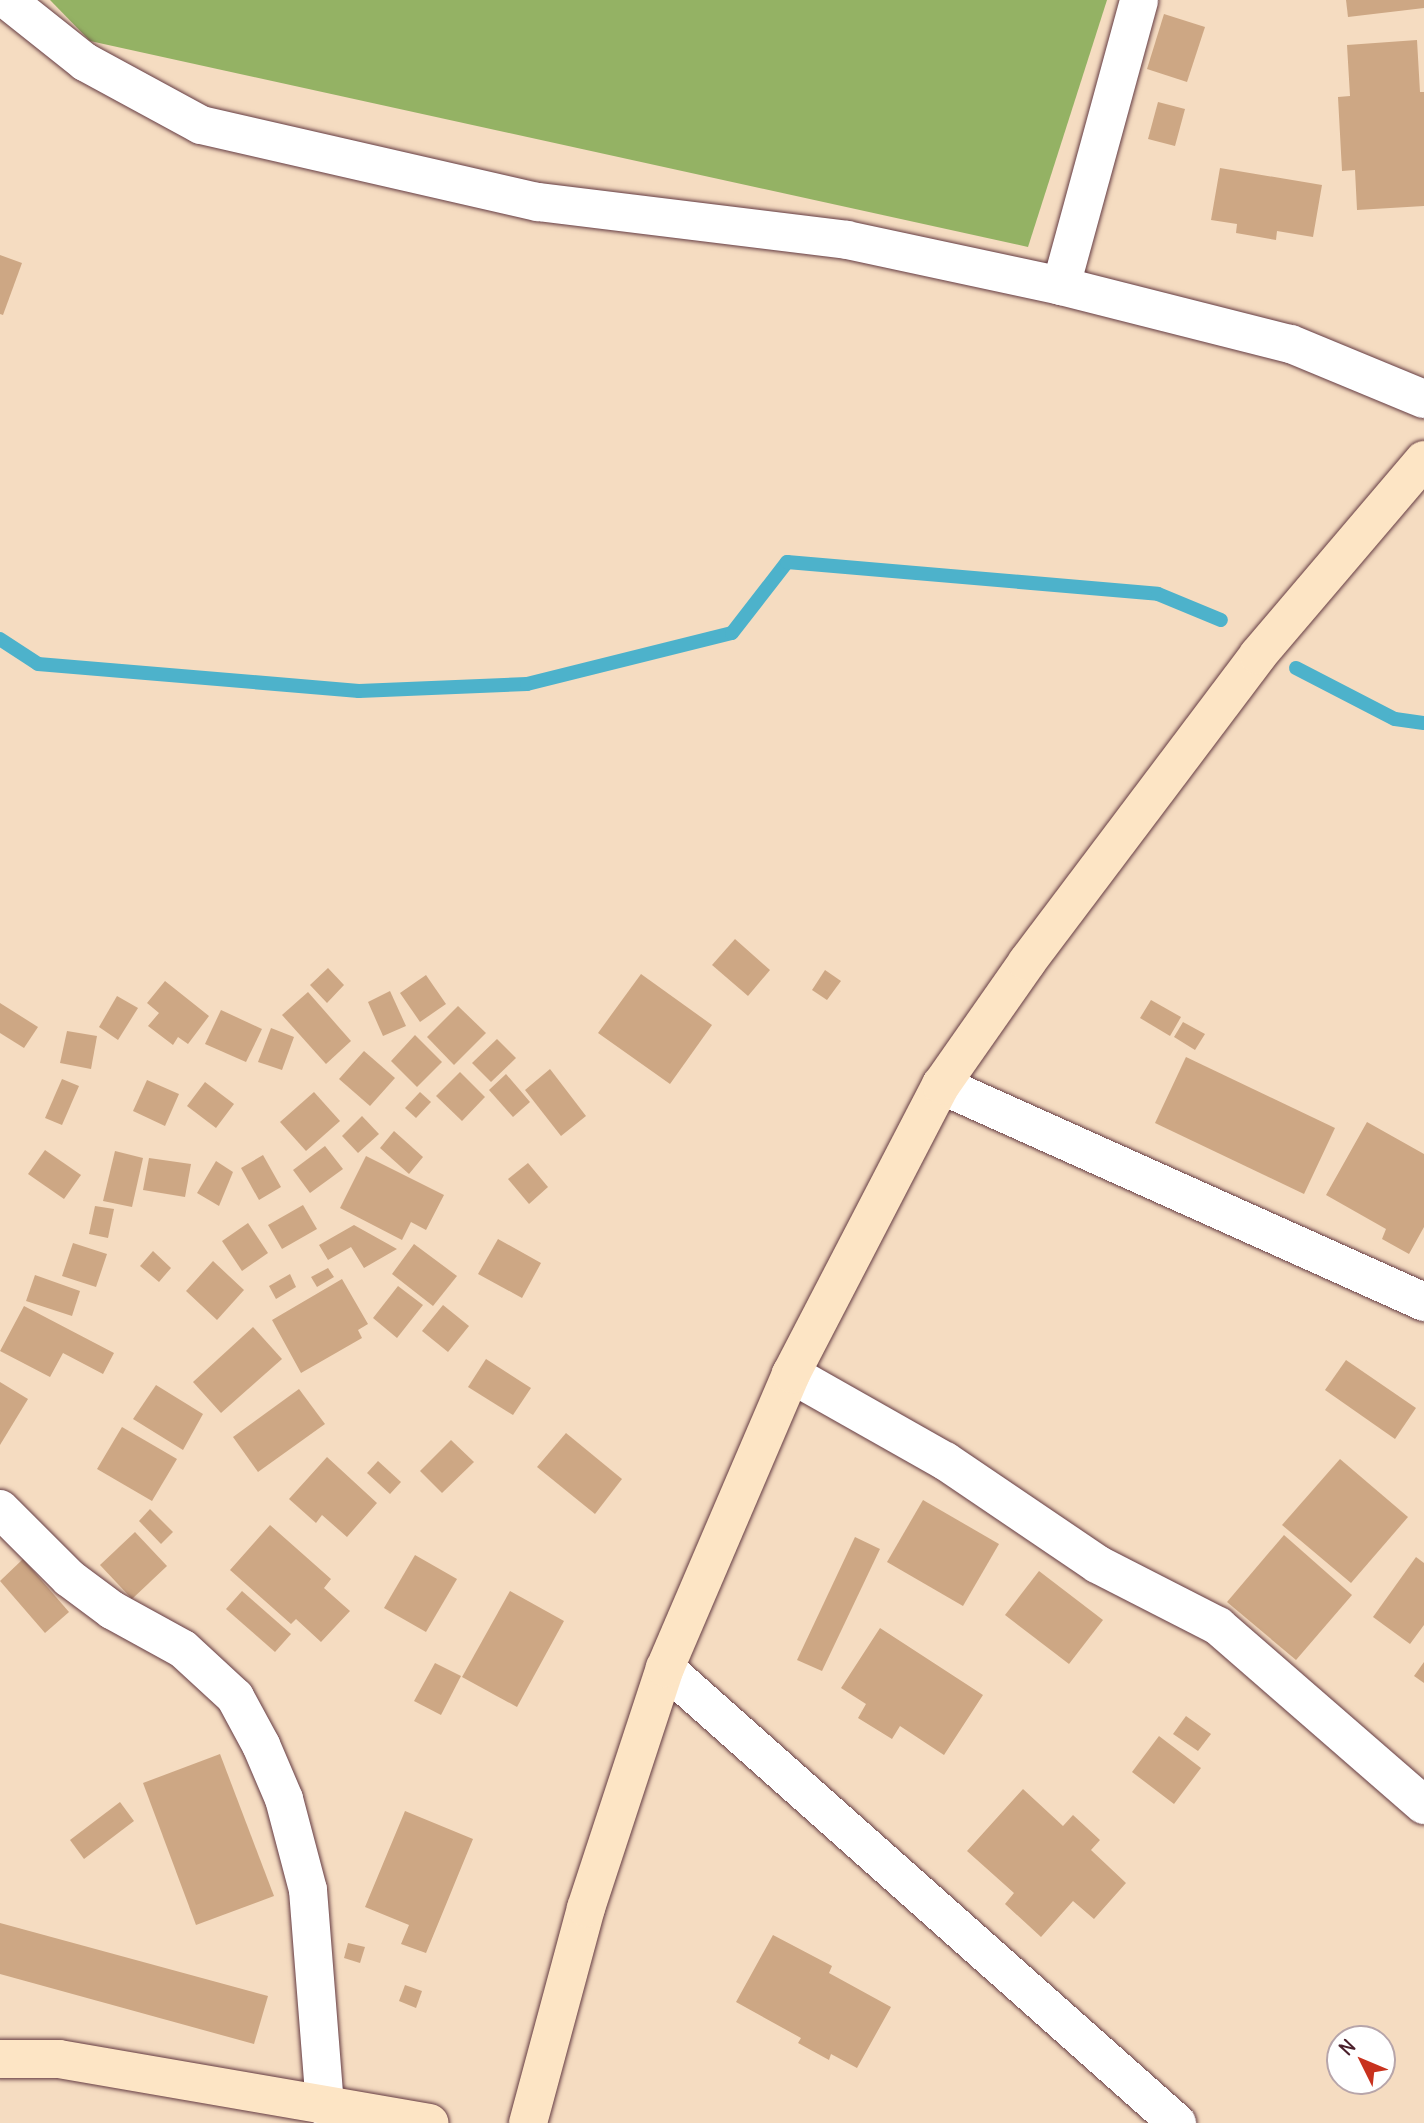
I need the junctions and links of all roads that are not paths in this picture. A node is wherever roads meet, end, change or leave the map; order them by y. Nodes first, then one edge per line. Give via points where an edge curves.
1 (7, 0) edge
2 (1139, 0) edge
3 (1061, 286) junction
4 (1424, 398) edge
5 (1424, 460) edge
6 (941, 1085) junction
7 (1424, 1302) edge
8 (792, 1374) junction
9 (0, 1509) edge
10 (665, 1668) junction
11 (1424, 1805) edge
12 (0, 2059) edge
13 (325, 2107) junction
14 (430, 2123) edge
15 (528, 2123) edge
16 (1177, 2123) edge

1 - 3 street via 85,62 201,125 538,202 848,240
2 - 3 street
3 - 4 street via 1291,344
5 - 6 main road via 1258,655 1027,962
6 - 7 street
6 - 8 main road
8 - 10 main road
8 - 11 street via 945,1461 1097,1564 1218,1626
9 - 13 street via 69,1578 112,1610 183,1649 235,1697 284,1799 308,1890
10 - 15 main road via 586,1908
10 - 16 street
12 - 13 main road via 59,2059
13 - 14 main road

